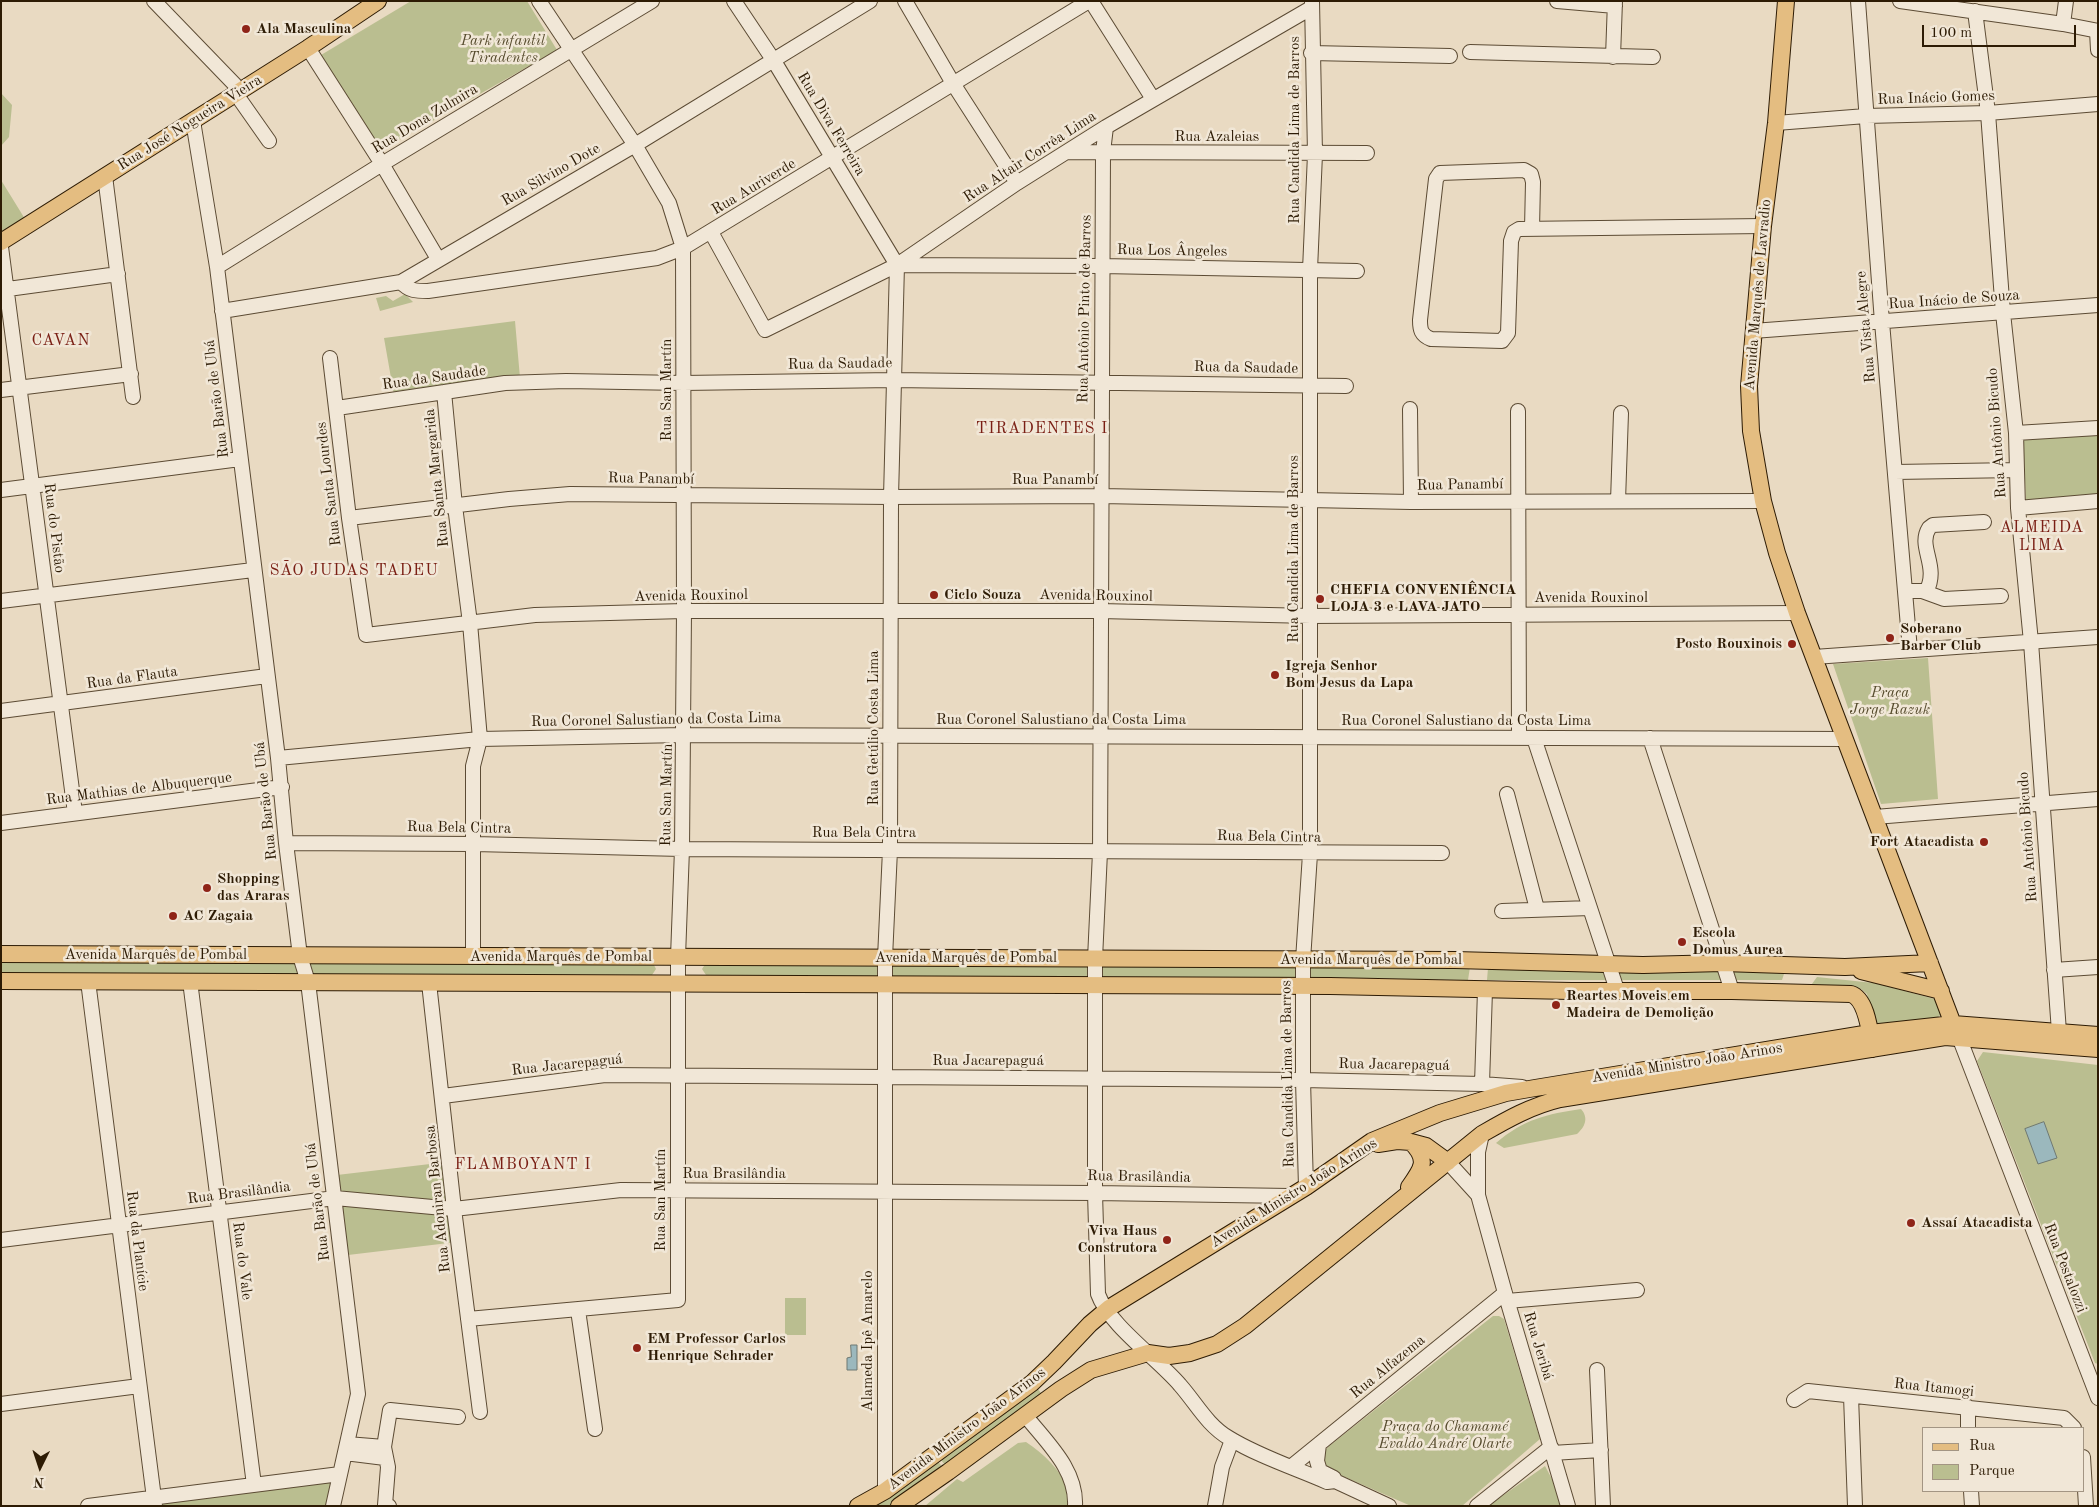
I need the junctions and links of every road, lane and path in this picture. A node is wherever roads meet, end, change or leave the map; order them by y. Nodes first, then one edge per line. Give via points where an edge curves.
1 (154, 1) edge
2 (378, 1) edge
3 (539, 1) edge
4 (652, 1) edge
5 (734, 1) edge
6 (870, 1) edge
7 (905, 1) edge
8 (1090, 1) edge
9 (1557, 1) edge
10 (1786, 1) edge
11 (1858, 1) edge
12 (1900, 1) edge
13 (2066, 1) edge
14 (1615, 3) edge
15 (1311, 5) edge
16 (1975, 12) junction
17 (2063, 24) junction
18 (2097, 31) edge
19 (308, 48) junction
20 (2098, 50) edge
21 (572, 51) junction
22 (1470, 52) dead end
23 (1311, 53) junction
24 (1450, 56) dead end
25 (1613, 56) junction
26 (1653, 57) dead end
27 (774, 61) junction
28 (954, 84) junction
29 (238, 93) junction
30 (1153, 99) junction
31 (2098, 104) edge
32 (1988, 113) junction
33 (1866, 116) junction
34 (193, 121) junction
35 (1776, 123) junction
36 (1106, 127) junction
37 (268, 140) dead end
38 (635, 145) junction
39 (1067, 152) junction
40 (1103, 152) junction
41 (1367, 153) dead end
42 (1315, 154) junction
43 (833, 158) junction
44 (382, 164) junction
45 (105, 176) junction
46 (1017, 183) junction
47 (1763, 226) junction
48 (1532, 229) junction
49 (711, 232) junction
50 (1, 242) edge
51 (1, 247) edge
52 (684, 248) junction
53 (438, 259) junction
54 (897, 265) junction
55 (1102, 266) junction
56 (217, 267) junction
57 (1310, 270) junction
58 (1357, 271) dead end
59 (118, 274) junction
60 (401, 282) junction
61 (8, 289) junction
62 (2098, 305) edge
63 (222, 311) junction
64 (2003, 313) junction
65 (1882, 322) junction
66 (1753, 331) junction
67 (330, 358) dead end
68 (131, 374) junction
69 (893, 380) junction
70 (1101, 381) junction
71 (683, 382) junction
72 (1311, 385) junction
73 (1346, 386) dead end
74 (19, 388) junction
75 (1, 390) edge
76 (444, 392) junction
77 (134, 397) dead end
78 (337, 408) junction
79 (1410, 409) dead end
80 (1518, 411) dead end
81 (1621, 413) dead end
82 (2098, 428) edge
83 (2016, 433) junction
84 (240, 460) junction
85 (2016, 470) junction
86 (1894, 472) junction
87 (32, 486) junction
88 (1, 490) edge
89 (684, 496) junction
90 (1101, 496) junction
91 (891, 497) junction
92 (1309, 500) junction
93 (1519, 500) junction
94 (1618, 501) junction
95 (1763, 501) junction
96 (2098, 501) edge
97 (1411, 502) junction
98 (455, 506) junction
99 (2018, 508) junction
100 (349, 518) junction
101 (1984, 522) dead end
102 (253, 570) junction
103 (1905, 591) junction
104 (1926, 592) junction
105 (46, 595) junction
106 (2001, 596) dead end
107 (1, 601) edge
108 (890, 610) junction
109 (1100, 611) junction
110 (684, 612) junction
111 (1798, 613) junction
112 (1520, 614) junction
113 (1311, 616) junction
114 (470, 623) junction
115 (366, 635) joint
116 (2098, 637) edge
117 (2031, 642) junction
118 (1910, 650) junction
119 (1814, 657) junction
120 (267, 676) junction
121 (60, 704) junction
122 (1, 711) edge
123 (684, 735) junction
124 (891, 736) junction
125 (1100, 736) junction
126 (1310, 737) junction
127 (1519, 738) junction
128 (1534, 738) junction
129 (1650, 738) junction
130 (480, 739) junction
131 (1845, 739) junction
132 (278, 758) junction
133 (282, 787) junction
134 (1507, 794) dead end
135 (2098, 799) edge
136 (2041, 804) junction
137 (75, 813) junction
138 (1875, 817) junction
139 (1, 823) edge
140 (286, 843) junction
141 (474, 844) junction
142 (682, 849) junction
143 (890, 850) junction
144 (1100, 852) junction
145 (1310, 854) junction
146 (1442, 854) dead end
147 (1590, 908) junction
148 (1537, 909) junction
149 (1502, 911) dead end
150 (1, 954) edge
151 (76, 955) junction
152 (108, 955) junction
153 (295, 956) junction
154 (330, 956) junction
155 (473, 956) junction
156 (671, 957) junction
157 (703, 957) junction
158 (878, 958) junction
159 (910, 958) junction
160 (1090, 959) junction
161 (1121, 959) junction
162 (1296, 960) junction
163 (1330, 960) junction
164 (1723, 963) junction
165 (1930, 963) junction
166 (1608, 964) junction
167 (1818, 966) junction
168 (1845, 967) junction
169 (2098, 967) edge
170 (2054, 970) junction
171 (1, 981) edge
172 (82, 981) junction
173 (108, 981) junction
174 (190, 982) junction
175 (290, 982) junction
176 (308, 982) junction
177 (331, 982) junction
178 (429, 982) junction
179 (671, 984) junction
180 (701, 984) junction
181 (878, 984) junction
182 (912, 984) junction
183 (1089, 985) junction
184 (1122, 986) junction
185 (1296, 986) junction
186 (1330, 986) junction
187 (1485, 990) junction
188 (1618, 990) junction
189 (1732, 991) junction
190 (1941, 991) junction
191 (1794, 992) junction
192 (1956, 1031) junction
193 (2059, 1032) junction
194 (2098, 1035) edge
195 (1872, 1041) junction
196 (2098, 1049) edge
197 (678, 1075) junction
198 (885, 1076) junction
199 (1095, 1078) junction
200 (1303, 1080) junction
201 (1482, 1084) junction
202 (1535, 1088) junction
203 (443, 1096) junction
204 (1482, 1134) junction
205 (1411, 1142) junction
206 (1344, 1159) junction
207 (1448, 1162) junction
208 (1306, 1188) junction
209 (677, 1190) junction
210 (884, 1191) junction
211 (1095, 1193) junction
212 (1478, 1195) junction
213 (1290, 1196) junction
214 (335, 1198) junction
215 (1395, 1205) junction
216 (454, 1209) junction
217 (219, 1212) junction
218 (119, 1225) junction
219 (1, 1240) edge
220 (1637, 1290) dead end
221 (1506, 1297) junction
222 (578, 1310) junction
223 (1107, 1310) junction
224 (468, 1319) junction
225 (1148, 1353) junction
226 (1597, 1370) dead end
227 (140, 1386) junction
228 (1851, 1396) junction
229 (1011, 1398) junction
230 (2098, 1398) edge
231 (1794, 1400) dead end
232 (1, 1404) edge
233 (1968, 1407) junction
234 (480, 1412) dead end
235 (1025, 1415) junction
236 (458, 1417) dead end
237 (2073, 1426) edge
238 (1968, 1427) edge
239 (596, 1429) dead end
240 (1232, 1440) junction
241 (1320, 1444) junction
242 (346, 1449) junction
243 (1552, 1450) junction
244 (1600, 1450) junction
245 (385, 1453) junction
246 (1292, 1466) junction
247 (2084, 1473) edge
248 (340, 1474) junction
249 (1335, 1481) junction
250 (254, 1485) junction
251 (885, 1491) junction
252 (1971, 1492) edge
253 (154, 1502) edge
254 (88, 1506) edge
255 (333, 1506) edge
256 (389, 1506) edge
257 (858, 1506) edge
258 (899, 1506) edge
259 (1075, 1506) edge
260 (1215, 1506) edge
261 (1389, 1506) edge
262 (1477, 1506) edge
263 (1568, 1506) edge
264 (1603, 1506) edge
265 (1855, 1506) edge
266 (1972, 1506) edge
267 (2086, 1506) edge

1 - 29 street
2 - 19 main road, Rua José Nogueira Vieira
3 - 21 street, Rua San Martín
4 - 21 street, Rua Dona Zulmira
5 - 27 street, Rua Diva Ferreira
6 - 27 street, Rua Silvino Dote
7 - 28 street
8 - 28 street, Rua Auriverde
8 - 30 street
9 - 14 street
10 - 35 main road, Avenida Marquês de Lavradio
11 - 33 street, Rua Vista Alegre
12 - 16 street
13 - 17 street
14 - 25 street
15 - 23 street, Rua Candida Lima de Barros
15 - 30 street, Rua Altair Corrêa Lima
16 - 17 street
16 - 32 street, Rua Antônio Bicudo
17 - 18 street
18 - 20 street
19 - 29 main road, Rua José Nogueira Vieira
19 - 44 street
21 - 38 street, Rua San Martín
21 - 44 street, Rua Dona Zulmira
22 - 25 street
23 - 24 street
23 - 42 street, Rua Candida Lima de Barros
25 - 26 street
27 - 38 street, Rua Silvino Dote
27 - 43 street, Rua Diva Ferreira
28 - 43 street, Rua Auriverde
28 - 46 street
29 - 34 main road, Rua José Nogueira Vieira
29 - 37 street
30 - 36 street, Rua Altair Corrêa Lima
31 - 32 street, Rua Inácio Gomes
32 - 33 street, Rua Inácio Gomes
32 - 64 street, Rua Antônio Bicudo
33 - 35 street, Rua Inácio Gomes
33 - 65 street, Rua Vista Alegre
34 - 45 main road, Rua José Nogueira Vieira
34 - 56 street, Rua Barão de Ubá
35 - 47 main road, Avenida Marquês de Lavradio
36 - 39 street, Rua Altair Corrêa Lima
36 - 40 street, Rua Antônio Pinto de Barros
38 - 52 street, Rua San Martín via 669,203
38 - 53 street, Rua Silvino Dote
39 - 40 street, Rua Azaleias
39 - 46 street, Rua Altair Corrêa Lima
40 - 42 street, Rua Azaleias
40 - 55 street, Rua Antônio Pinto de Barros
41 - 42 street, Rua Azaleias
42 - 57 street, Rua Candida Lima de Barros
43 - 49 street, Rua Auriverde
43 - 54 street, Rua Diva Ferreira
44 - 53 street
44 - 56 street, Rua Dona Zulmira
45 - 50 main road, Rua José Nogueira Vieira
45 - 59 street
46 - 54 street, Rua Altair Corrêa Lima
47 - 48 street
47 - 66 main road, Avenida Marquês de Lavradio
48 - 48 street via 1514,232 1508,333 1502,341 1431,339 1424,336 1420,320 1436,179 1440,173 1524,170 1531,174
49 - 52 street, Rua Auriverde
49 - 54 street, Rua Altair Corrêa Lima via 765,330
51 - 61 street, Rua do Pistão
52 - 60 street, Rua Auriverde via 657,258 428,291 414,291
52 - 71 street, Rua San Martín
53 - 60 street, Rua Silvino Dote
54 - 55 street, Rua Los Ângeles
54 - 69 street, Rua Getúlio Costa Lima
55 - 57 street, Rua Los Ângeles
55 - 70 street, Rua Antônio Pinto de Barros
56 - 63 street, Rua Barão de Ubá
57 - 58 street, Rua Los Ângeles
57 - 72 street, Rua Candida Lima de Barros
59 - 61 street
59 - 68 street
60 - 63 street, Rua Silvino Dote
61 - 74 street, Rua do Pistão
62 - 64 street, Rua Inácio de Souza
63 - 84 street, Rua Barão de Ubá
64 - 65 street, Rua Inácio de Souza
64 - 83 street, Rua Antônio Bicudo
65 - 66 street, Rua Inácio de Souza
65 - 86 street, Rua Vista Alegre
66 - 95 main road, Avenida Marquês de Lavradio via 1748,386 1751,432
67 - 78 street, Rua Santa Lourdes
68 - 74 street
68 - 77 street
69 - 70 street, Rua da Saudade
69 - 71 street, Rua da Saudade
69 - 91 street, Rua Getúlio Costa Lima
70 - 72 street, Rua da Saudade
70 - 90 street, Rua Antônio Pinto de Barros
71 - 76 street, Rua da Saudade via 505,383
71 - 89 street, Rua San Martín
72 - 73 street, Rua da Saudade
72 - 92 street, Rua Candida Lima de Barros
74 - 75 street
74 - 87 street, Rua do Pistão
76 - 78 street, Rua da Saudade
76 - 98 street, Rua Santa Margarida
78 - 100 street, Rua Santa Lourdes
79 - 97 street
80 - 93 street
81 - 94 street
82 - 83 street
83 - 85 street, Rua Antônio Bicudo
84 - 87 street
84 - 102 street, Rua Barão de Ubá
85 - 86 street
85 - 99 street, Rua Antônio Bicudo
86 - 103 street, Rua Vista Alegre
87 - 88 street
87 - 105 street, Rua do Pistão
89 - 91 street, Rua Panambí
89 - 98 street, Rua Panambí via 570,494
89 - 110 street, Rua San Martín
90 - 91 street, Rua Panambí
90 - 92 street, Rua Panambí
90 - 109 street, Rua Antônio Pinto de Barros
91 - 108 street, Rua Getúlio Costa Lima
92 - 97 street, Rua Panambí
92 - 113 street, Rua Candida Lima de Barros
93 - 94 street, Rua Panambí
93 - 97 street, Rua Panambí
93 - 112 street
94 - 95 street, Rua Panambí
95 - 111 main road, Avenida Marquês de Lavradio
96 - 99 street
98 - 100 street, Rua Panambí
98 - 114 street, Rua Santa Margarida
99 - 117 street, Rua Antônio Bicudo
100 - 115 street, Rua Santa Lourdes
101 - 104 street via 1928,528 1925,540 1932,577
102 - 105 street
102 - 120 street, Rua Barão de Ubá
103 - 104 street
103 - 118 street, Rua Vista Alegre
104 - 106 street via 1944,599
105 - 107 street
105 - 121 street, Rua do Pistão
108 - 109 street, Avenida Rouxinol
108 - 110 street, Avenida Rouxinol
108 - 124 street, Rua Getúlio Costa Lima
109 - 113 street, Avenida Rouxinol
109 - 125 street, Rua Antônio Pinto de Barros
110 - 114 street, Avenida Rouxinol via 535,615
110 - 123 street, Rua San Martín
111 - 112 street, Avenida Rouxinol
111 - 119 main road, Avenida Marquês de Lavradio
112 - 113 street, Avenida Rouxinol
112 - 127 street
113 - 126 street, Rua Candida Lima de Barros
114 - 115 street, Avenida Rouxinol
114 - 130 street, Rua Santa Margarida
116 - 117 street
117 - 118 street
117 - 136 street, Rua Antônio Bicudo
118 - 119 street
119 - 131 main road, Avenida Marquês de Lavradio
120 - 121 street, Rua da Flauta
120 - 132 street, Rua Barão de Ubá
121 - 122 street, Rua da Flauta
121 - 137 street, Rua do Pistão
123 - 124 street, Rua Coronel Salustiano da Costa Lima
123 - 130 street, Rua Coronel Salustiano da Costa Lima
123 - 142 street, Rua San Martín
124 - 125 street, Rua Coronel Salustiano da Costa Lima
124 - 143 street, Rua Getúlio Costa Lima
125 - 126 street, Rua Coronel Salustiano da Costa Lima
125 - 144 street, Rua Antônio Pinto de Barros
126 - 127 street, Rua Coronel Salustiano da Costa Lima
126 - 145 street, Rua Candida Lima de Barros
127 - 128 street, Rua Coronel Salustiano da Costa Lima
128 - 129 street, Rua Coronel Salustiano da Costa Lima
128 - 147 street
129 - 131 street, Rua Coronel Salustiano da Costa Lima
129 - 164 street
130 - 132 street, Rua Coronel Salustiano da Costa Lima
130 - 141 street, Rua Santa Margarida via 473,766
131 - 138 main road, Avenida Marquês de Lavradio
132 - 133 street, Rua Barão de Ubá
133 - 137 street, Rua Mathias de Albuquerque
133 - 140 street, Rua Barão de Ubá
134 - 148 street
135 - 136 street
136 - 138 street
136 - 170 street, Rua Antônio Bicudo
137 - 139 street, Rua Mathias de Albuquerque
138 - 165 main road, Avenida Marquês de Lavradio
140 - 141 street, Rua Bela Cintra
140 - 153 street, Rua Barão de Ubá
141 - 142 street, Rua Bela Cintra
141 - 155 street, Rua Santa Margarida
142 - 143 street, Rua Bela Cintra
142 - 156 street, Rua San Martín
143 - 144 street, Rua Bela Cintra
143 - 158 street, Rua Getúlio Costa Lima
144 - 145 street, Rua Bela Cintra
144 - 160 street, Rua Antônio Pinto de Barros
145 - 146 street, Rua Bela Cintra
145 - 162 street, Rua Candida Lima de Barros
147 - 148 street
147 - 166 street
148 - 149 street
150 - 151 main road, Avenida Marquês de Pombal
151 - 152 main road, Avenida Marquês de Pombal
151 - 172 main road via 67,958 63,968 67,977
152 - 153 main road, Avenida Marquês de Pombal
152 - 173 main road via 118,959 122,968 118,977
153 - 154 main road, Avenida Marquês de Pombal
153 - 175 main road
153 - 176 street, Rua Barão de Ubá
154 - 155 main road, Avenida Marquês de Pombal
154 - 177 main road via 327,972
155 - 156 main road, Avenida Marquês de Pombal
156 - 157 main road, Avenida Marquês de Pombal
156 - 179 main road via 666,967
157 - 158 main road, Avenida Marquês de Pombal
157 - 180 main road via 699,968
158 - 159 main road, Avenida Marquês de Pombal
158 - 181 main road via 873,974
159 - 160 main road, Avenida Marquês de Pombal
159 - 182 main road via 907,968
160 - 161 main road, Avenida Marquês de Pombal
160 - 183 main road via 1086,968
161 - 162 main road, Avenida Marquês de Pombal
161 - 184 main road
162 - 163 main road, Avenida Marquês de Pombal
162 - 185 main road via 1292,975
163 - 166 main road, Avenida Marquês de Pombal
163 - 186 main road via 1327,970
164 - 166 main road, Avenida Marquês de Pombal
164 - 167 main road, Avenida Marquês de Pombal
164 - 189 street
165 - 168 main road, Avenida Marquês de Pombal
165 - 190 main road
166 - 188 street
167 - 168 main road, Avenida Marquês de Pombal
167 - 191 main road via 1810,981
168 - 190 main road
169 - 170 street
170 - 193 street, Rua Antônio Bicudo
171 - 172 main road, Avenida Marquês de Pombal
172 - 173 main road, Avenida Marquês de Pombal
172 - 218 street, Rua da Planície
173 - 174 main road, Avenida Marquês de Pombal
174 - 175 main road, Avenida Marquês de Pombal
174 - 217 street, Rua do Vale
175 - 176 main road, Avenida Marquês de Pombal
176 - 177 main road, Avenida Marquês de Pombal
176 - 214 street, Rua Barão de Ubá
177 - 178 main road, Avenida Marquês de Pombal
178 - 179 main road, Avenida Marquês de Pombal
178 - 203 street, Rua Adoniran Barbosa
179 - 180 main road, Avenida Marquês de Pombal
179 - 197 street, Rua San Martín
180 - 181 main road, Avenida Marquês de Pombal
181 - 182 main road, Avenida Marquês de Pombal
181 - 198 street
182 - 183 main road, Avenida Marquês de Pombal
183 - 184 main road, Avenida Marquês de Pombal
183 - 199 street
184 - 185 main road, Avenida Marquês de Pombal
185 - 186 main road, Avenida Marquês de Pombal
185 - 200 street, Rua Candida Lima de Barros
186 - 187 main road, Avenida Marquês de Pombal
187 - 188 main road, Avenida Marquês de Pombal
187 - 201 street
188 - 189 main road, Avenida Marquês de Pombal
189 - 191 main road, Avenida Marquês de Pombal
190 - 192 main road
191 - 195 main road, Avenida Marquês de Pombal via 1856,996 1864,1008
192 - 193 main road
192 - 195 main road, Avenida Ministro João Arinos
192 - 196 main road
192 - 230 street, Rua Pestalozzi
193 - 194 main road
195 - 202 main road, Avenida Ministro João Arinos
195 - 204 main road, Avenida Ministro João Arinos via 1538,1104
197 - 198 street, Rua Jacarepaguá
197 - 203 street, Rua Jacarepaguá via 605,1074
197 - 209 street, Rua San Martín
198 - 199 street, Rua Jacarepaguá
198 - 210 street
199 - 200 street, Rua Jacarepaguá
199 - 211 street
200 - 201 street, Rua Jacarepaguá
200 - 208 street, Rua Candida Lima de Barros
201 - 202 street, Rua Jacarepaguá
202 - 206 main road, Avenida Ministro João Arinos via 1506,1093 1440,1113 1372,1141
203 - 216 street, Rua Adoniran Barbosa
204 - 207 main road, Avenida Ministro João Arinos
204 - 212 street via 1478,1152
205 - 206 main road via 1373,1145
205 - 207 main road via 1426,1146
205 - 215 main road via 1420,1154 1422,1166
206 - 208 main road, Avenida Ministro João Arinos
207 - 212 street
207 - 215 main road, Avenida Ministro João Arinos
208 - 213 main road, Avenida Ministro João Arinos
209 - 210 street, Rua Brasilândia
209 - 216 street, Rua Brasilândia via 621,1190
209 - 222 street, Rua San Martín via 678,1300
210 - 211 street, Rua Brasilândia
210 - 251 street, Alameda Ipê Amarelo
211 - 213 street, Rua Brasilândia
211 - 223 street via 1098,1294
212 - 221 street, Rua Jeribá
213 - 223 main road, Avenida Ministro João Arinos
214 - 216 street, Rua Brasilândia
214 - 217 street, Rua Brasilândia
214 - 242 street, Rua Barão de Ubá via 358,1394
215 - 225 main road, Avenida Ministro João Arinos via 1245,1326 1217,1344 1169,1356
216 - 224 street, Rua Adoniran Barbosa
217 - 218 street, Rua Brasilândia
217 - 250 street, Rua do Vale
218 - 219 street, Rua Brasilândia
218 - 227 street, Rua da Planície
220 - 221 street
221 - 241 street, Rua Alfazema
221 - 243 street, Rua Jeribá
222 - 224 street
222 - 239 street
223 - 225 street
223 - 229 main road, Avenida Ministro João Arinos via 1049,1367
224 - 234 street, Rua Adoniran Barbosa
225 - 235 main road, Avenida Ministro João Arinos via 1091,1370
225 - 240 street via 1180,1384 1211,1425
226 - 244 street
227 - 232 street
227 - 253 street, Rua da Planície
228 - 231 street, Rua Itamogi via 1808,1391
228 - 233 street, Rua Itamogi
228 - 265 street
229 - 235 main road
229 - 251 main road, Avenida Ministro João Arinos
233 - 237 street, Rua Itamogi via 2064,1418
233 - 238 street
235 - 258 main road, Avenida Ministro João Arinos
235 - 259 street via 1061,1460 1073,1482
236 - 245 street via 390,1410
240 - 246 street
240 - 260 street via 1222,1467
241 - 246 street, Rua Alfazema
241 - 249 street via 1318,1466
242 - 245 street
242 - 248 street, Rua Barão de Ubá
243 - 244 street
243 - 262 street
243 - 263 street, Rua Jeribá
244 - 264 street
245 - 256 street via 388,1467 385,1505
246 - 249 street via 1327,1482
247 - 267 street
248 - 250 street
248 - 255 street, Rua Barão de Ubá
249 - 261 street
250 - 253 street
251 - 257 main road, Avenida Ministro João Arinos
252 - 266 street
253 - 254 street

